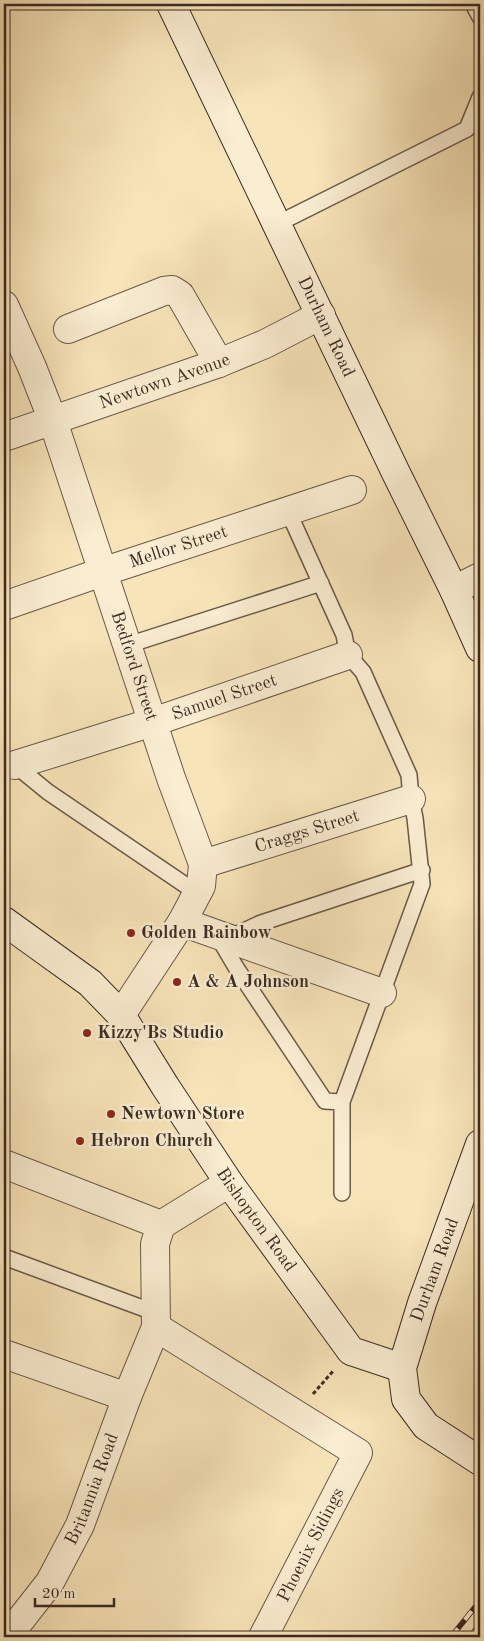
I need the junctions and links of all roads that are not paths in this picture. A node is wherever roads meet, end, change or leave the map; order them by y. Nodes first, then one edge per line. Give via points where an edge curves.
1 (171, 4) edge
2 (473, 4) edge
3 (480, 16) edge
4 (480, 97) edge
5 (277, 224) junction
6 (4, 306) edge
7 (321, 315) junction
8 (68, 329) dead end
9 (12, 345) edge
10 (219, 363) junction
11 (53, 421) junction
12 (4, 437) edge
13 (352, 490) dead end
14 (288, 511) junction
15 (102, 572) junction
16 (480, 576) edge
17 (321, 583) junction
18 (454, 590) junction
19 (4, 606) edge
20 (128, 645) junction
21 (480, 648) edge
22 (348, 655) junction
23 (153, 722) junction
24 (16, 765) joint
25 (411, 798) junction
26 (203, 864) junction
27 (422, 870) junction
28 (197, 893) junction
29 (4, 921) edge
30 (182, 922) junction
31 (223, 936) junction
32 (382, 993) junction
33 (121, 1015) junction
34 (342, 1102) junction
35 (480, 1144) edge
36 (4, 1164) edge
37 (229, 1184) junction
38 (342, 1193) dead end
39 (161, 1225) junction
40 (4, 1256) edge
41 (156, 1320) junction
42 (4, 1354) edge
43 (402, 1368) junction
44 (127, 1397) junction
45 (480, 1461) edge
46 (7, 1637) edge
47 (263, 1637) edge

1 - 5 street, Durham Road
2 - 3 lane
4 - 5 lane via 467,129
5 - 7 street, Durham Road
6 - 9 street, Bedford Street
7 - 10 street, Newtown Avenue
7 - 18 street, Durham Road
8 - 10 street via 164,290 172,290 180,295
9 - 11 street, Bedford Street
10 - 11 street, Newtown Avenue
11 - 12 street, Newtown Avenue
11 - 15 street, Bedford Street
13 - 14 street, Mellor Street
14 - 15 street, Mellor Street
14 - 17 lane
15 - 19 street, Mellor Street
15 - 20 street, Bedford Street
16 - 18 street
17 - 20 lane
17 - 22 lane via 344,635
18 - 21 street, Durham Road
20 - 23 street, Bedford Street
22 - 23 street, Samuel Street
22 - 25 lane via 363,672 409,775
23 - 24 street, Samuel Street
23 - 26 street, Bedford Street
24 - 28 lane via 48,792
25 - 26 street, Craggs Street
25 - 27 lane
26 - 28 street, Bedford Street
27 - 31 lane
27 - 32 lane via 422,884
28 - 30 street, Bedford Street
29 - 33 street, Bishopton Road via 90,983
30 - 31 street
30 - 33 street, Bedford Street
31 - 32 street
31 - 34 lane via 237,969 325,1101
32 - 34 lane
33 - 37 street, Bishopton Road
34 - 38 lane
35 - 43 street, Durham Road via 422,1302
36 - 39 street
37 - 39 street
37 - 43 street, Bishopton Road via 351,1351
39 - 41 street, Britannia Road via 155,1244
40 - 41 lane
41 - 44 street, Britannia Road
41 - 47 street, Phoenix Sidings via 358,1452
42 - 44 street
43 - 45 street via 406,1399 426,1426
44 - 46 street, Britannia Road via 80,1525 50,1582

